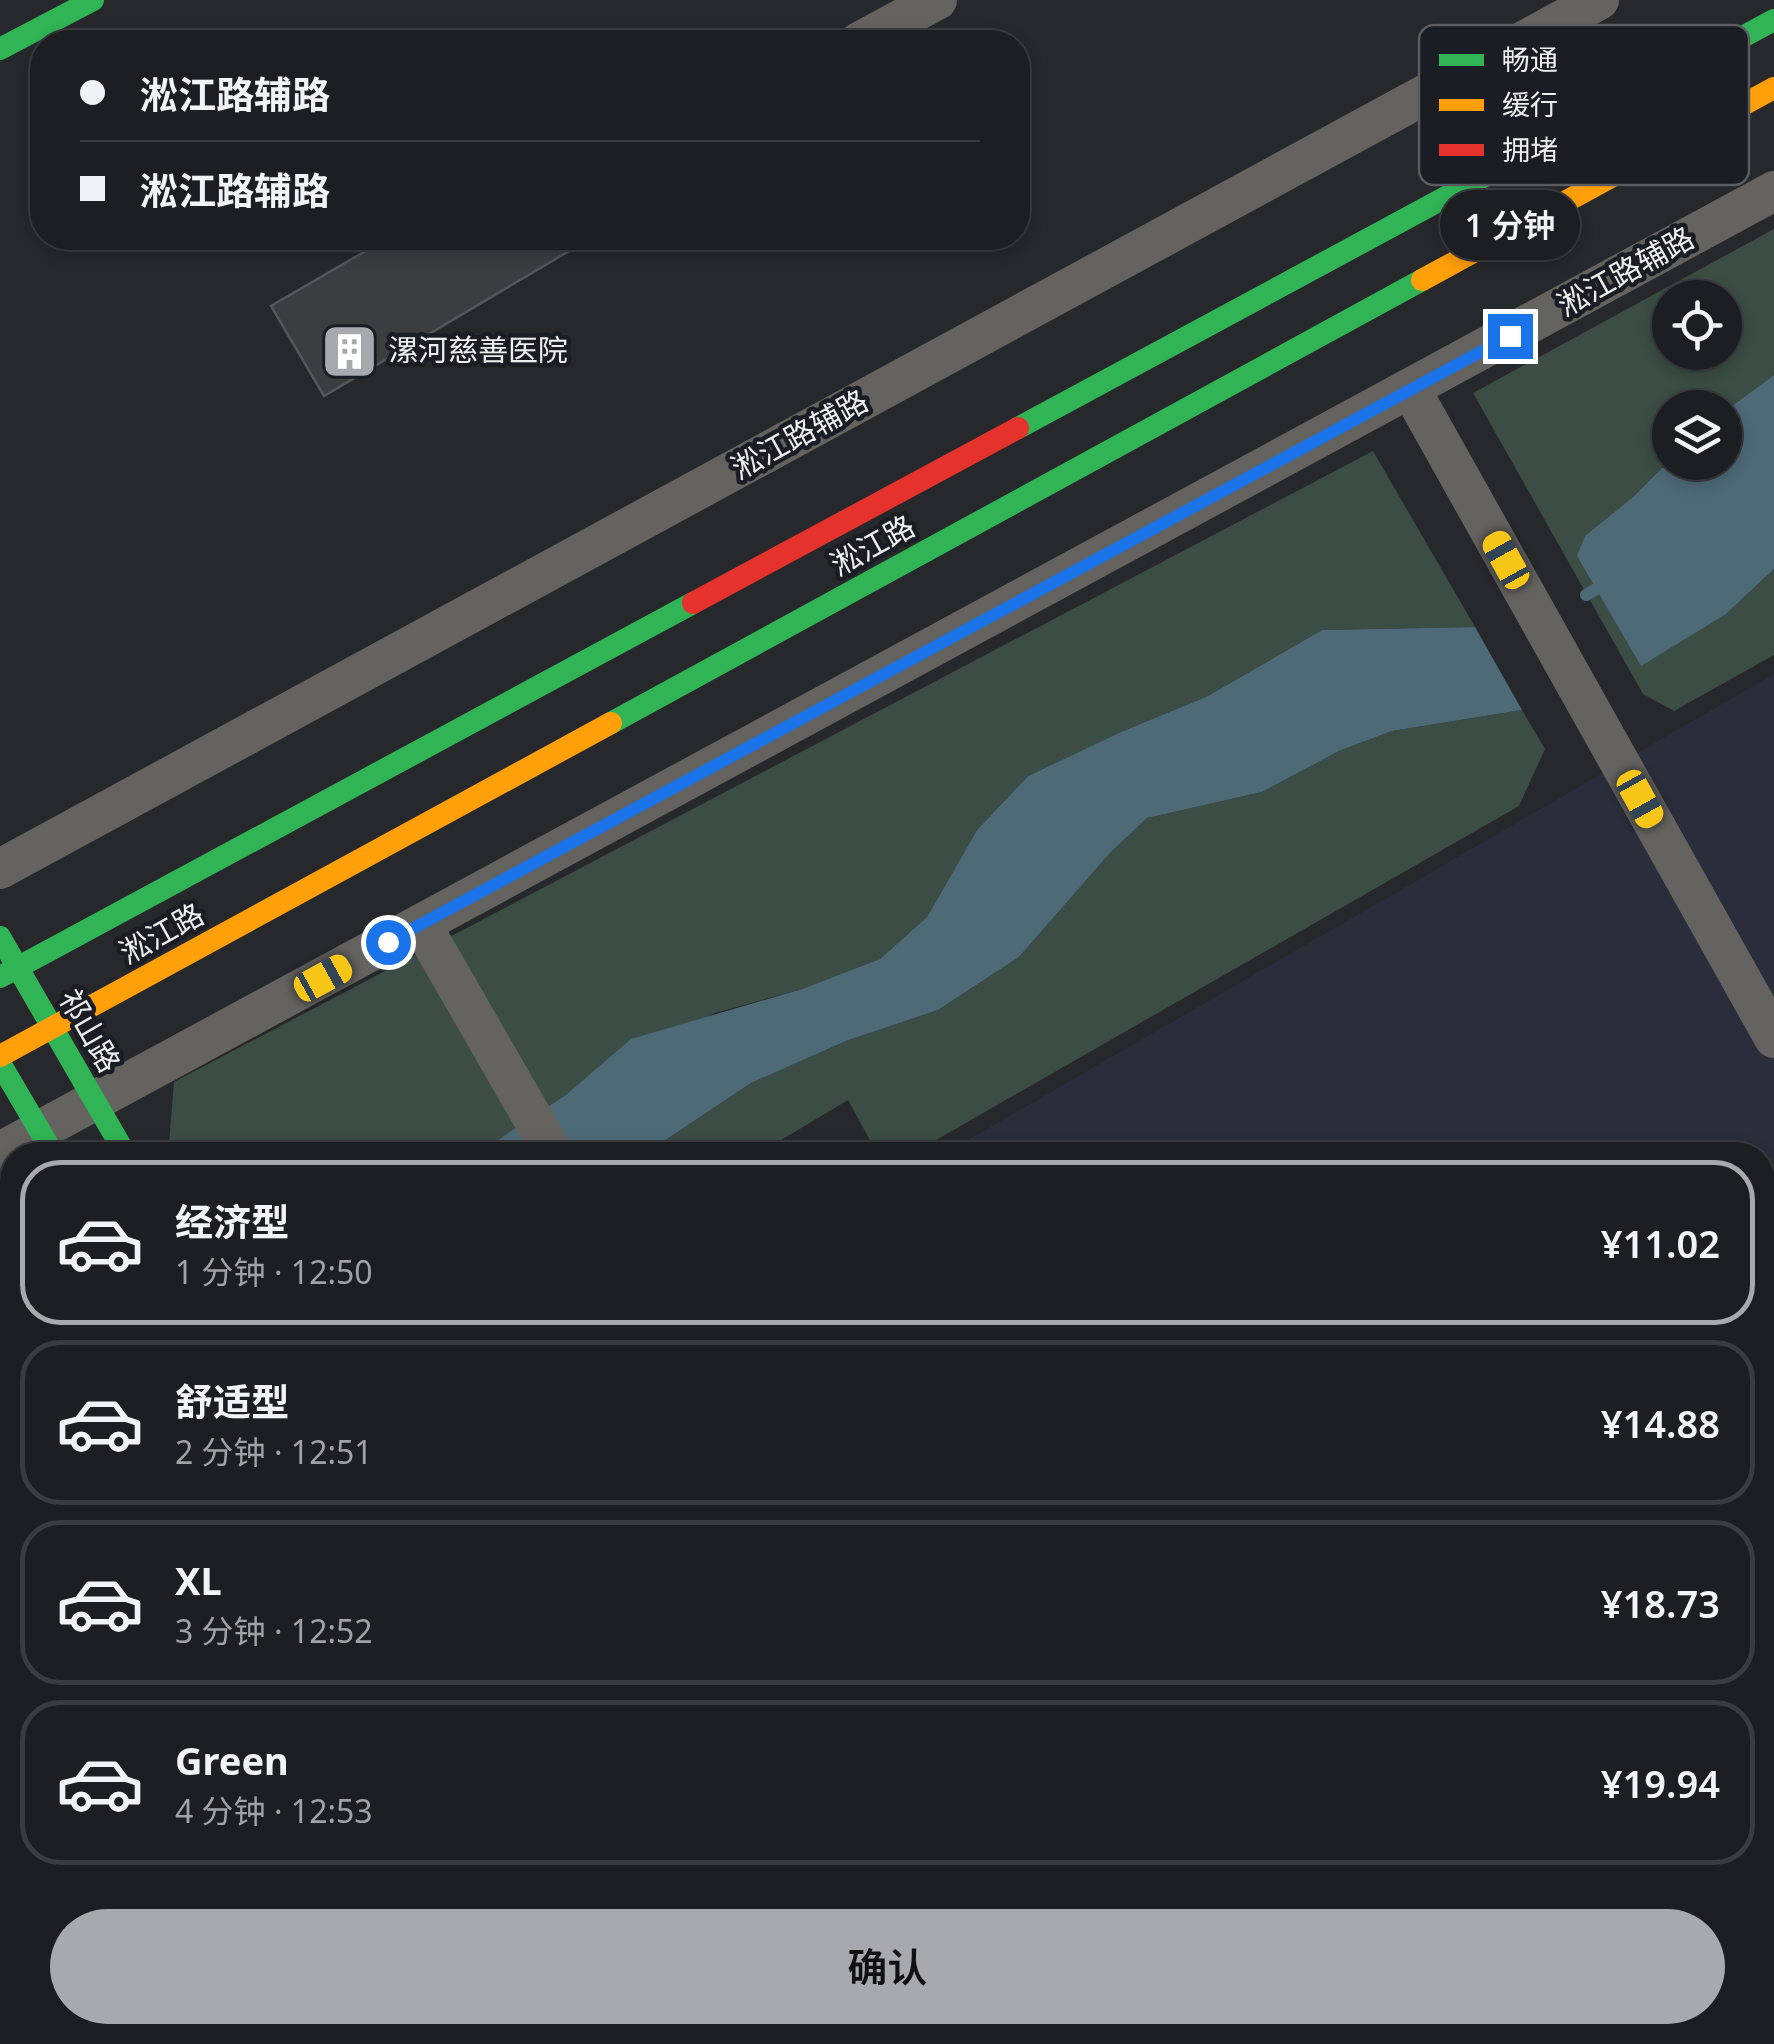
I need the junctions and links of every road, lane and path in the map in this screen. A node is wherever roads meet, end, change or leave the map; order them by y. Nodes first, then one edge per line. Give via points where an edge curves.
1 (92, 0) edge
2 (937, 0) edge
3 (1599, 0) edge
4 (1774, 20) edge
5 (1553, 25) edge
6 (36, 30) edge
7 (881, 30) edge
8 (30, 33) edge
9 (1749, 33) edge
10 (0, 49) edge
11 (1774, 88) edge
12 (1419, 98) edge
13 (1749, 102) edge
14 (1468, 185) edge
15 (1596, 185) edge
16 (1774, 191) edge
17 (1411, 390) junction
18 (0, 869) edge
19 (421, 924) junction
20 (0, 937) edge
21 (9, 972) edge
22 (52, 1028) junction
23 (1774, 1038) edge
24 (0, 1059) edge
25 (95, 1102) junction
26 (46, 1142) edge
27 (48, 1142) edge
28 (118, 1142) edge
29 (546, 1142) edge

1 - 6 main road
2 - 7 street
3 - 5 street, 淞江路辅路
4 - 9 main road, 淞江路
8 - 10 main road
11 - 13 main road, 淞江路
12 - 18 street, 淞江路辅路
14 - 21 main road, 淞江路
15 - 22 main road, 淞江路
16 - 17 street, 淞江路辅路
17 - 19 street, 淞江路辅路
17 - 23 street
19 - 25 street, 淞江路辅路
19 - 29 street
20 - 21 main road, 祁山路
21 - 22 main road, 祁山路
22 - 24 main road, 淞江路
22 - 25 main road, 祁山路
24 - 26 main road
25 - 27 street, 淞江路辅路
25 - 28 main road, 祁山路

